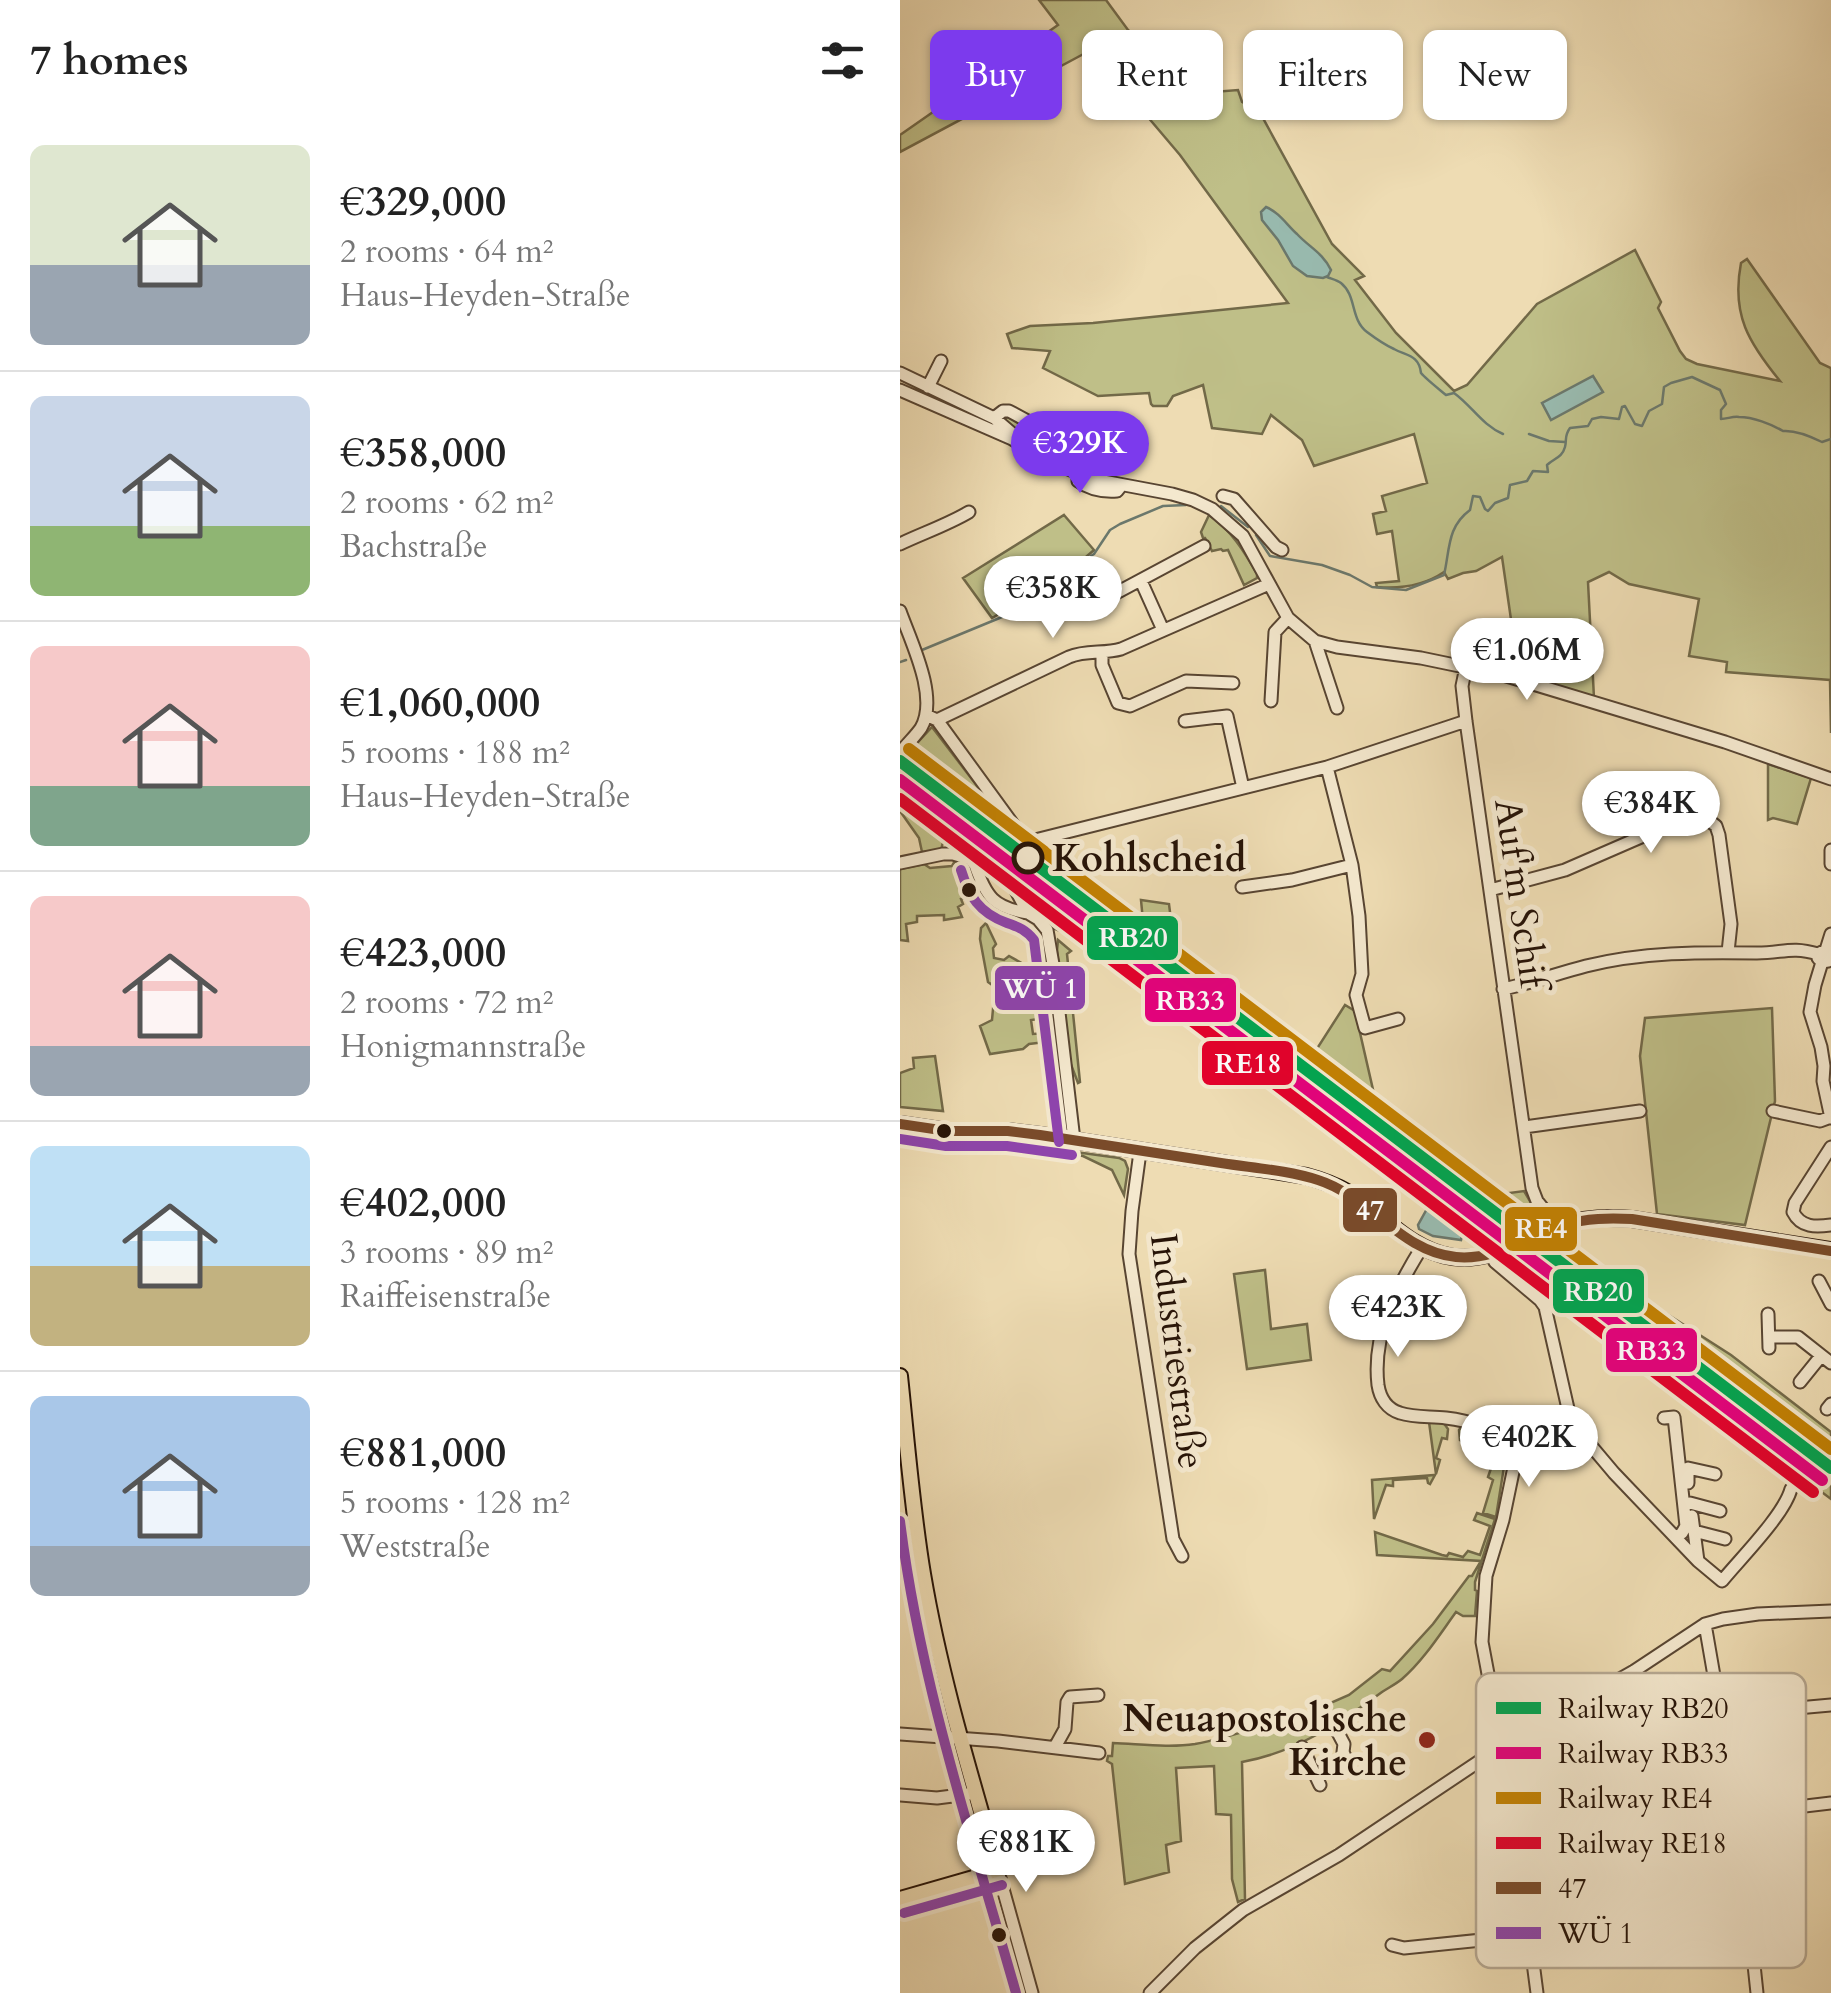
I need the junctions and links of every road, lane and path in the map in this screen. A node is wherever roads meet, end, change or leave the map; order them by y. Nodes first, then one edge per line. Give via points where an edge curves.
1 (941, 361) dead end
2 (900, 373) edge
3 (928, 387) junction
4 (900, 390) edge
5 (994, 418) junction
6 (1020, 443) junction
7 (1081, 446) dead end
8 (1223, 496) dead end
9 (969, 512) dead end
10 (1251, 531) junction
11 (900, 544) edge
12 (1204, 546) dead end
13 (1282, 550) dead end
14 (1142, 581) junction
15 (1268, 584) junction
16 (1105, 599) dead end
17 (900, 612) edge
18 (1288, 618) junction
19 (1164, 630) junction
20 (1316, 641) junction
21 (1102, 653) junction
22 (1466, 667) junction
23 (1234, 683) dead end
24 (1271, 701) dead end
25 (1337, 708) dead end
26 (931, 717) junction
27 (1466, 721) junction
28 (1185, 722) dead end
29 (905, 746) dead end
30 (1327, 767) junction
31 (1831, 779) edge
32 (1243, 788) junction
33 (1831, 850) edge
34 (900, 863) edge
35 (1831, 864) edge
36 (975, 865) junction
37 (1352, 865) junction
38 (1242, 887) dead end
39 (1490, 890) junction
40 (1028, 913) junction
41 (1831, 934) edge
42 (1728, 952) junction
43 (1826, 956) edge
44 (1503, 989) junction
45 (1398, 1019) dead end
46 (1640, 1111) dead end
47 (1774, 1111) dead end
48 (1831, 1117) edge
49 (900, 1124) edge
50 (1524, 1127) junction
51 (1074, 1140) junction
52 (1831, 1147) edge
53 (1140, 1152) junction
54 (1831, 1225) edge
55 (1552, 1230) junction
56 (1422, 1248) junction
57 (1830, 1250) edge
58 (1494, 1252) junction
59 (1818, 1281) dead end
60 (1831, 1304) edge
61 (1768, 1314) dead end
62 (1826, 1360) edge
63 (1800, 1382) dead end
64 (900, 1386) edge
65 (1664, 1418) dead end
66 (1571, 1422) junction
67 (1519, 1443) junction
68 (1715, 1474) dead end
69 (1791, 1489) dead end
70 (1690, 1503) junction
71 (1720, 1511) dead end
72 (1694, 1531) junction
73 (1676, 1537) junction
74 (1725, 1540) dead end
75 (1182, 1556) dead end
76 (1698, 1561) junction
77 (1831, 1611) edge
78 (1705, 1624) junction
79 (1487, 1673) edge
80 (1632, 1673) edge
81 (1713, 1673) edge
82 (1098, 1695) dead end
83 (1831, 1705) edge
84 (1806, 1707) edge
85 (1336, 1729) dead end
86 (900, 1734) edge
87 (960, 1739) junction
88 (1302, 1747) dead end
89 (1055, 1748) junction
90 (1099, 1753) dead end
91 (1476, 1764) edge
92 (1346, 1766) dead end
93 (1320, 1785) dead end
94 (976, 1794) junction
95 (900, 1795) edge
96 (1831, 1804) edge
97 (1806, 1807) edge
98 (998, 1872) junction
99 (900, 1898) edge
100 (1476, 1942) edge
101 (1392, 1945) dead end
102 (1534, 1968) edge
103 (1754, 1968) edge
104 (1032, 1993) edge
105 (1150, 1993) edge
106 (1536, 1993) edge
107 (1757, 1993) edge

1 - 3 street
2 - 3 street
3 - 5 street
4 - 6 street
5 - 6 street
5 - 7 street via 1009,411
6 - 10 street via 1078,474 1084,486 1172,494
8 - 10 street via 1234,499
9 - 11 street
10 - 13 street
10 - 15 street
12 - 14 street
14 - 16 street
14 - 19 street
15 - 18 street
15 - 19 street
17 - 26 street
18 - 20 street
18 - 24 street via 1276,632
19 - 21 street
20 - 22 street
20 - 25 street
21 - 23 street via 1118,702 1126,706 1186,681
21 - 26 street via 1069,656
22 - 27 street, Auf'm Schif
22 - 31 street
26 - 29 street
26 - 32 street via 1031,842
27 - 30 street
27 - 39 street, Auf'm Schif
28 - 32 street via 1227,716
30 - 32 street
30 - 37 street
33 - 35 street
34 - 36 street via 953,854
36 - 40 street via 1014,887
36 - 40 street via 984,890 1005,908
37 - 38 street
37 - 45 street via 1362,974 1356,995 1365,1028
39 - 42 street via 1565,870 1700,816 1720,834
39 - 44 street, Auf'm Schif
40 - 51 street via 1050,940
41 - 43 street
42 - 43 street via 1798,948
42 - 44 street via 1630,958
43 - 48 street via 1810,1012
44 - 50 street, Auf'm Schif
46 - 50 street
47 - 48 street via 1820,1121
49 - 51 main road
50 - 55 street, Auf'm Schif via 1532,1188
51 - 53 main road
52 - 54 street via 1793,1212 1801,1223
53 - 56 main road via 1322,1180
53 - 75 street, Industriestraße via 1129,1258 1173,1539
55 - 57 main road via 1580,1220 1632,1219
55 - 58 main road
56 - 58 main road via 1466,1258
56 - 67 street via 1380,1336 1384,1403 1401,1414 1475,1423
58 - 66 street via 1495,1262 1545,1307
59 - 60 street
61 - 62 street via 1769,1342 1798,1337
62 - 63 street
64 - 87 main road via 923,1574
65 - 73 street via 1674,1417 1683,1489 1686,1526
66 - 67 street
66 - 73 street
67 - 79 street via 1489,1564 1482,1627
68 - 70 street via 1688,1468
69 - 76 street via 1722,1581
70 - 71 street
70 - 72 street
72 - 74 street
72 - 76 street
73 - 76 street
77 - 78 street
78 - 80 street
78 - 81 street
82 - 89 street via 1070,1698
83 - 84 street
85 - 92 street
86 - 87 street
87 - 89 street
87 - 94 main road
88 - 93 street
89 - 90 street
91 - 105 street via 1242,1910
94 - 95 street
94 - 98 main road
96 - 97 street
98 - 99 main road
98 - 104 street
100 - 101 street
102 - 106 street
103 - 107 street

